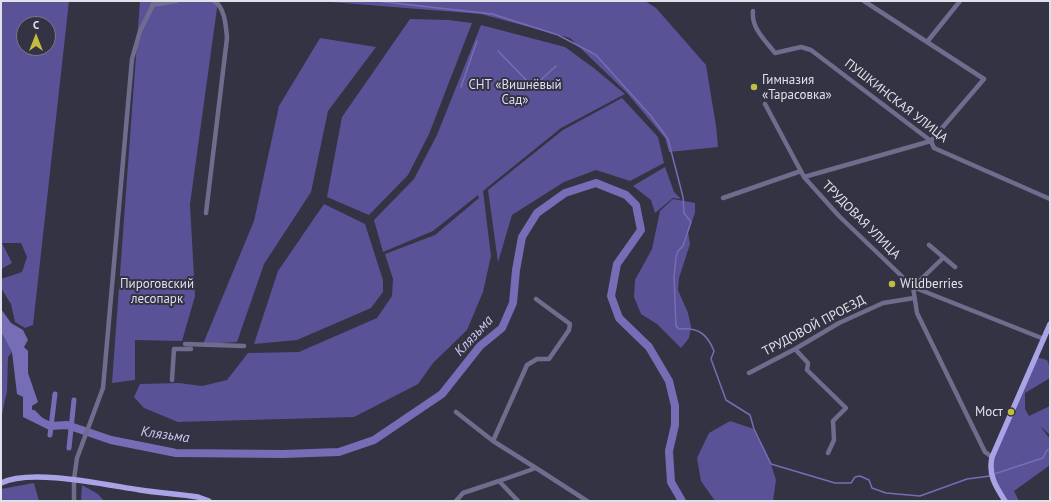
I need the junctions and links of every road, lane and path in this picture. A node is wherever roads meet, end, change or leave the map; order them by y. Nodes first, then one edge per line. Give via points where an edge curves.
1 (176, 1) edge
2 (214, 1) edge
3 (864, 1) edge
4 (960, 1) edge
5 (154, 3) edge
6 (753, 11) dead end
7 (928, 42) junction
8 (765, 104) dead end
9 (931, 140) junction
10 (801, 170) junction
11 (804, 177) junction
12 (723, 198) dead end
13 (1050, 199) edge
14 (206, 213) dead end
15 (930, 245) dead end
16 (943, 258) junction
17 (956, 267) dead end
18 (912, 287) junction
19 (914, 298) junction
20 (536, 299) dead end
21 (1050, 324) edge
22 (1044, 339) junction
23 (185, 344) dead end
24 (244, 346) dead end
25 (191, 349) dead end
26 (795, 349) junction
27 (749, 373) dead end
28 (172, 380) dead end
29 (456, 412) dead end
30 (493, 441) junction
31 (828, 453) dead end
32 (992, 457) junction
33 (536, 468) junction
34 (74, 479) junction
35 (499, 481) junction
36 (1, 483) edge
37 (74, 501) edge
38 (210, 501) edge
39 (456, 501) edge
40 (518, 501) edge
41 (586, 501) edge
42 (1005, 501) edge

1 - 5 street
2 - 14 street via 225,19 227,38
3 - 7 street
4 - 7 street
5 - 34 street via 140,31 132,59 103,388 81,446
6 - 9 street, ПУШКИНСКАЯ УЛИЦА via 752,19 758,32 775,53 801,48 811,50
7 - 9 street via 984,79
8 - 10 street, ТРУДОВАЯ УЛИЦА
9 - 11 street
9 - 13 street, ПУШКИНСКАЯ УЛИЦА via 934,148
10 - 11 street, ТРУДОВАЯ УЛИЦА
10 - 12 street
11 - 18 street, ТРУДОВАЯ УЛИЦА via 839,216
15 - 16 street
16 - 17 street
16 - 18 street
18 - 19 street
18 - 22 street
19 - 26 street, ТРУДОВОЙ ПРОЕЗД via 883,303 839,323
19 - 32 street via 917,313 981,445
20 - 30 street via 570,324 569,330 549,359 538,359 527,364
21 - 22 main road
22 - 32 main road
23 - 24 street
25 - 28 street via 174,349
26 - 27 street, ТРУДОВОЙ ПРОЕЗД
26 - 31 street via 808,363 807,370 846,408 833,421 834,440
29 - 30 street
30 - 33 street
32 - 42 main road via 990,465 993,477
33 - 35 street
33 - 41 street
34 - 36 main road via 25,478
34 - 37 street
34 - 38 main road via 198,497
35 - 39 street via 463,493
35 - 40 street

